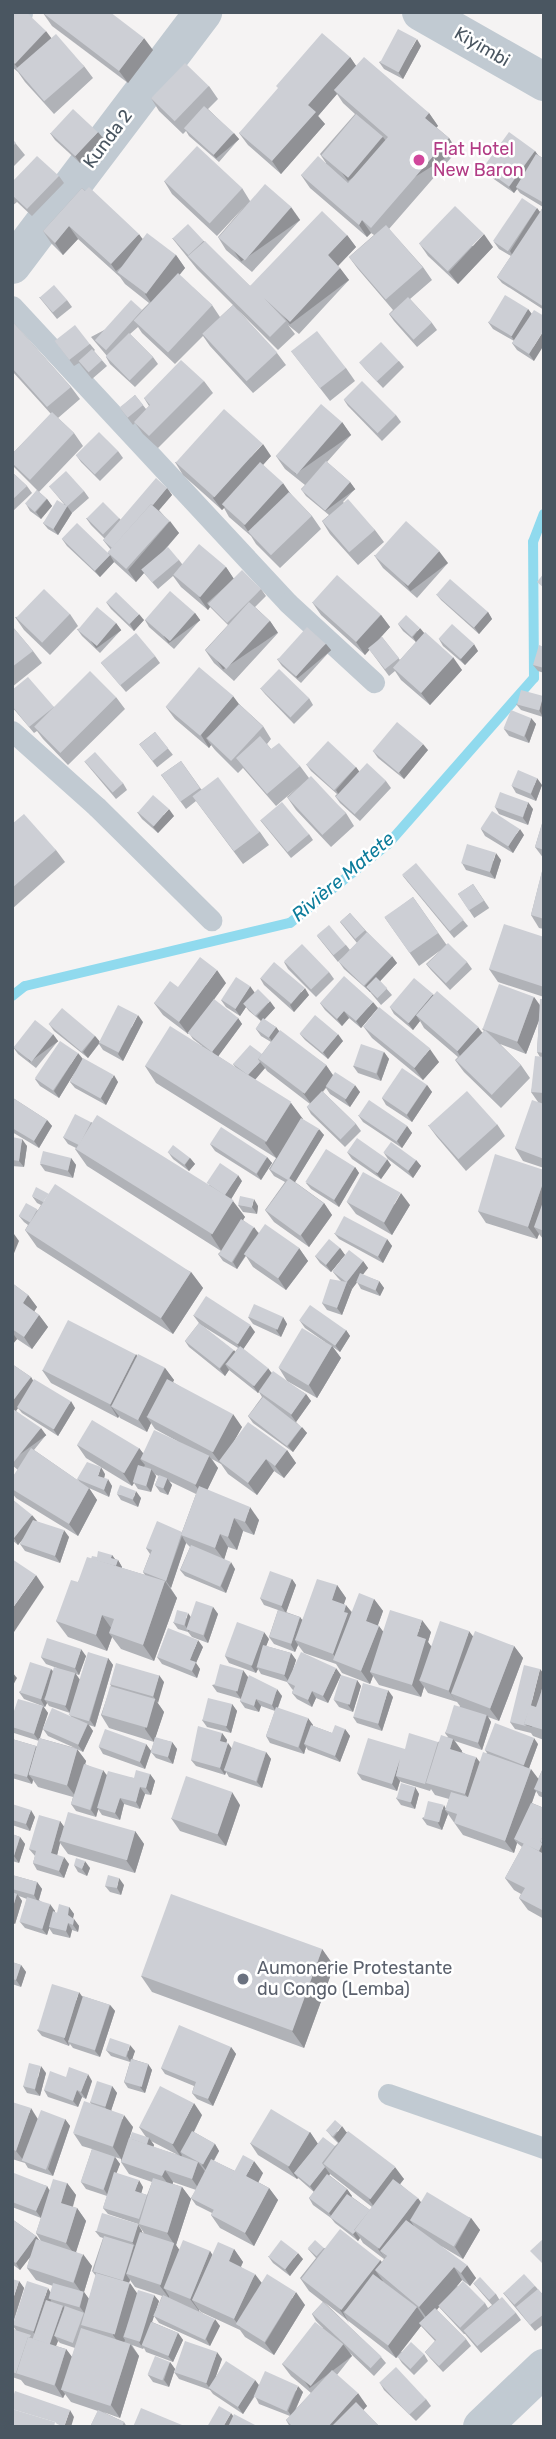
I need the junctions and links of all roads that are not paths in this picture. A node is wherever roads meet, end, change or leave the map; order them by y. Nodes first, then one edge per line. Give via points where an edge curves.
1 (203, 12) edge
2 (421, 12) edge
3 (544, 82) edge
4 (12, 265) edge
5 (12, 306) edge
6 (374, 682) dead end
7 (12, 731) edge
8 (211, 920) dead end
9 (388, 2094) dead end
10 (544, 2148) edge
11 (544, 2368) edge
12 (482, 2427) edge

1 - 4 street, Kunda 2
2 - 3 street, Kiyimbi
5 - 6 lane via 288,604
7 - 8 lane
9 - 10 lane
11 - 12 street

